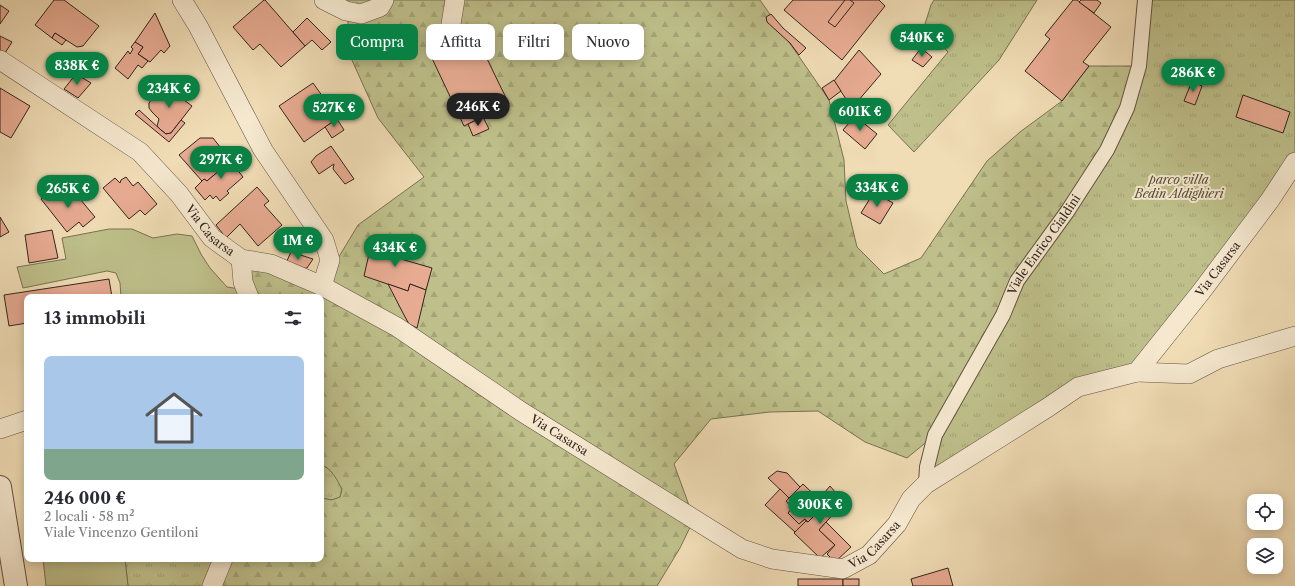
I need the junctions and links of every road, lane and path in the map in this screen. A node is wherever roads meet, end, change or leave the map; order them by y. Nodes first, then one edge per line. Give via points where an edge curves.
1 (182, 0) edge
2 (324, 0) edge
3 (384, 0) edge
4 (455, 0) edge
5 (1144, 0) edge
6 (451, 24) edge
7 (0, 60) edge
8 (1295, 162) edge
9 (241, 259) junction
10 (322, 286) junction
11 (248, 294) edge
12 (1295, 336) edge
13 (1137, 372) junction
14 (24, 421) edge
15 (0, 429) edge
16 (926, 484) junction
17 (0, 487) edge
18 (222, 562) edge
19 (16, 586) edge
20 (212, 586) edge

1 - 10 street via 263,150 324,240 330,260
2 - 3 street via 346,11 361,14 380,6
4 - 6 street
5 - 16 street, Viale Enrico Cialdini via 1139,66 1127,108 1108,150 1017,281 1003,315 935,435 927,467
7 - 9 street, Via Casarsa via 140,152 179,194 212,238
8 - 13 street, Via Casarsa via 1270,200 1201,292
9 - 10 street, Via Casarsa via 271,264
9 - 11 street via 243,282
10 - 16 street, Via Casarsa via 397,327 522,412 742,549 772,559 843,569 869,555 897,524 911,500
12 - 13 street, Via Casarsa via 1218,359 1189,374
13 - 16 street, Via Casarsa via 1078,386
14 - 15 street
17 - 19 street
18 - 20 street

